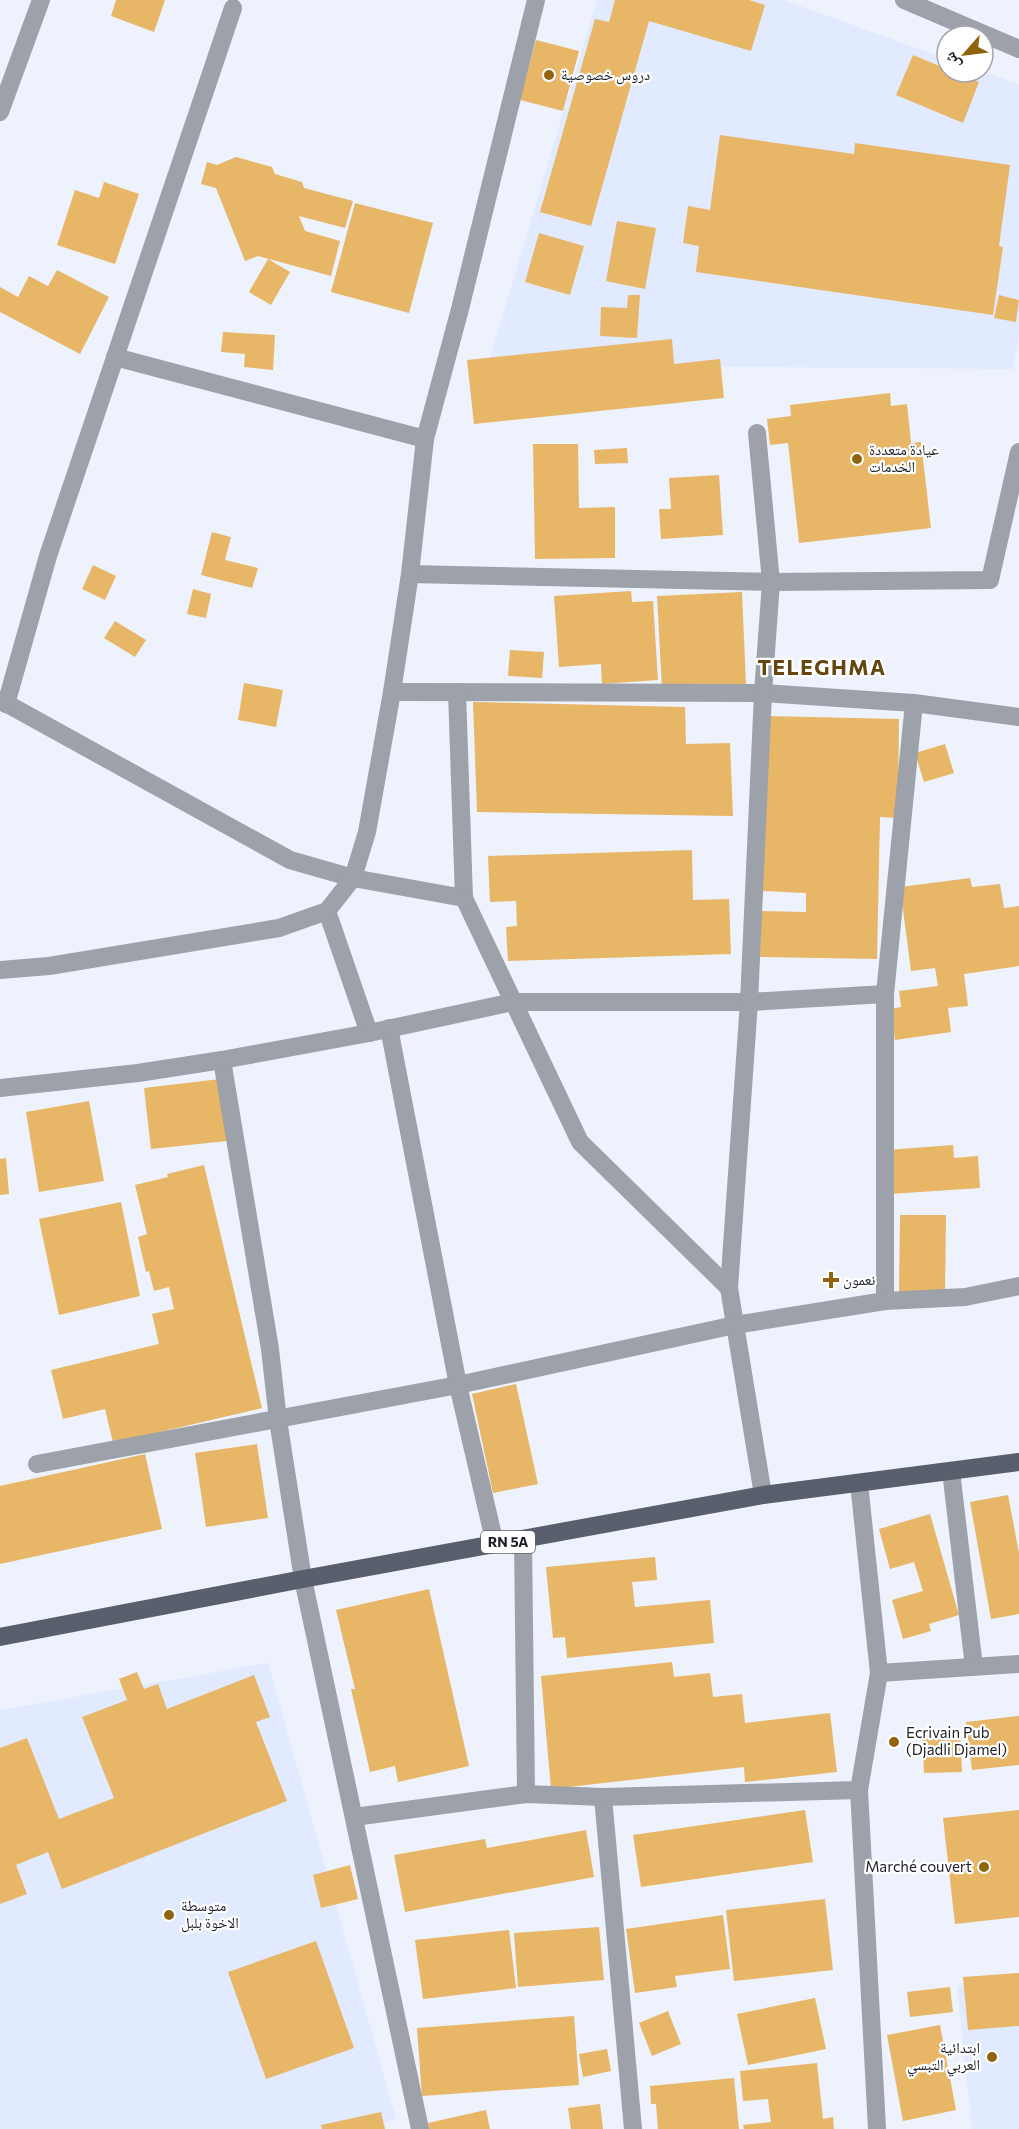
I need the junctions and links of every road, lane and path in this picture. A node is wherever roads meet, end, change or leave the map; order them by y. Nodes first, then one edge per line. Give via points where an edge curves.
1 (41, 0) edge
2 (536, 0) edge
3 (904, 0) edge
4 (233, 8) dead end
5 (1019, 50) edge
6 (0, 112) edge
7 (115, 357) junction
8 (757, 433) dead end
9 (425, 439) junction
10 (1019, 453) edge
11 (410, 574) junction
12 (771, 582) junction
13 (392, 692) junction
14 (457, 692) junction
15 (763, 693) junction
16 (3, 702) edge
17 (914, 703) junction
18 (1019, 717) edge
19 (353, 878) junction
20 (464, 898) junction
21 (327, 911) junction
22 (0, 970) edge
23 (885, 994) junction
24 (513, 1002) junction
25 (749, 1002) junction
26 (389, 1028) junction
27 (369, 1033) junction
28 (222, 1060) junction
29 (0, 1088) edge
30 (1019, 1286) edge
31 (729, 1288) junction
32 (885, 1301) junction
33 (735, 1325) junction
34 (458, 1385) junction
35 (278, 1420) junction
36 (1019, 1462) edge
37 (37, 1464) dead end
38 (951, 1471) junction
39 (859, 1483) junction
40 (763, 1495) junction
41 (523, 1539) junction
42 (495, 1544) junction
43 (303, 1579) junction
44 (0, 1637) edge
45 (1019, 1664) edge
46 (974, 1667) junction
47 (879, 1673) junction
48 (859, 1790) junction
49 (526, 1794) junction
50 (603, 1797) junction
51 (354, 1817) junction
52 (420, 2129) edge
53 (633, 2129) edge
54 (877, 2129) edge

1 - 6 street
2 - 9 street
3 - 5 street
4 - 7 street
7 - 9 street
7 - 16 street
8 - 12 street
9 - 11 street
10 - 12 street via 990,580
11 - 12 street
11 - 13 street
12 - 15 street
13 - 14 street
13 - 19 street via 367,832
14 - 15 street
14 - 20 street
15 - 17 street
15 - 25 street
16 - 19 street via 290,860
17 - 18 street
17 - 23 street
19 - 20 street
19 - 21 street
20 - 24 street
21 - 22 street via 279,928 50,966
21 - 27 street
23 - 25 street
23 - 32 street
24 - 25 street
24 - 26 street
24 - 31 street via 580,1142
25 - 31 street
26 - 27 street
26 - 34 street
27 - 28 street
28 - 29 street
28 - 35 street via 270,1349
30 - 32 street via 965,1297
31 - 33 street
32 - 33 street
33 - 34 street
33 - 40 street
34 - 35 street
34 - 42 street
35 - 37 street
35 - 43 street
36 - 38 main road, RN 5A
38 - 39 main road, RN 5A
38 - 46 street
39 - 40 main road, RN 5A
39 - 47 street
40 - 41 main road, RN 5A
41 - 42 main road, RN 5A
41 - 49 street
42 - 43 main road, RN 5A
43 - 44 main road, RN 5A
43 - 51 street
45 - 46 street
46 - 47 street
47 - 48 street
48 - 50 street
48 - 54 street
49 - 50 street
49 - 51 street
50 - 53 street
51 - 52 street

